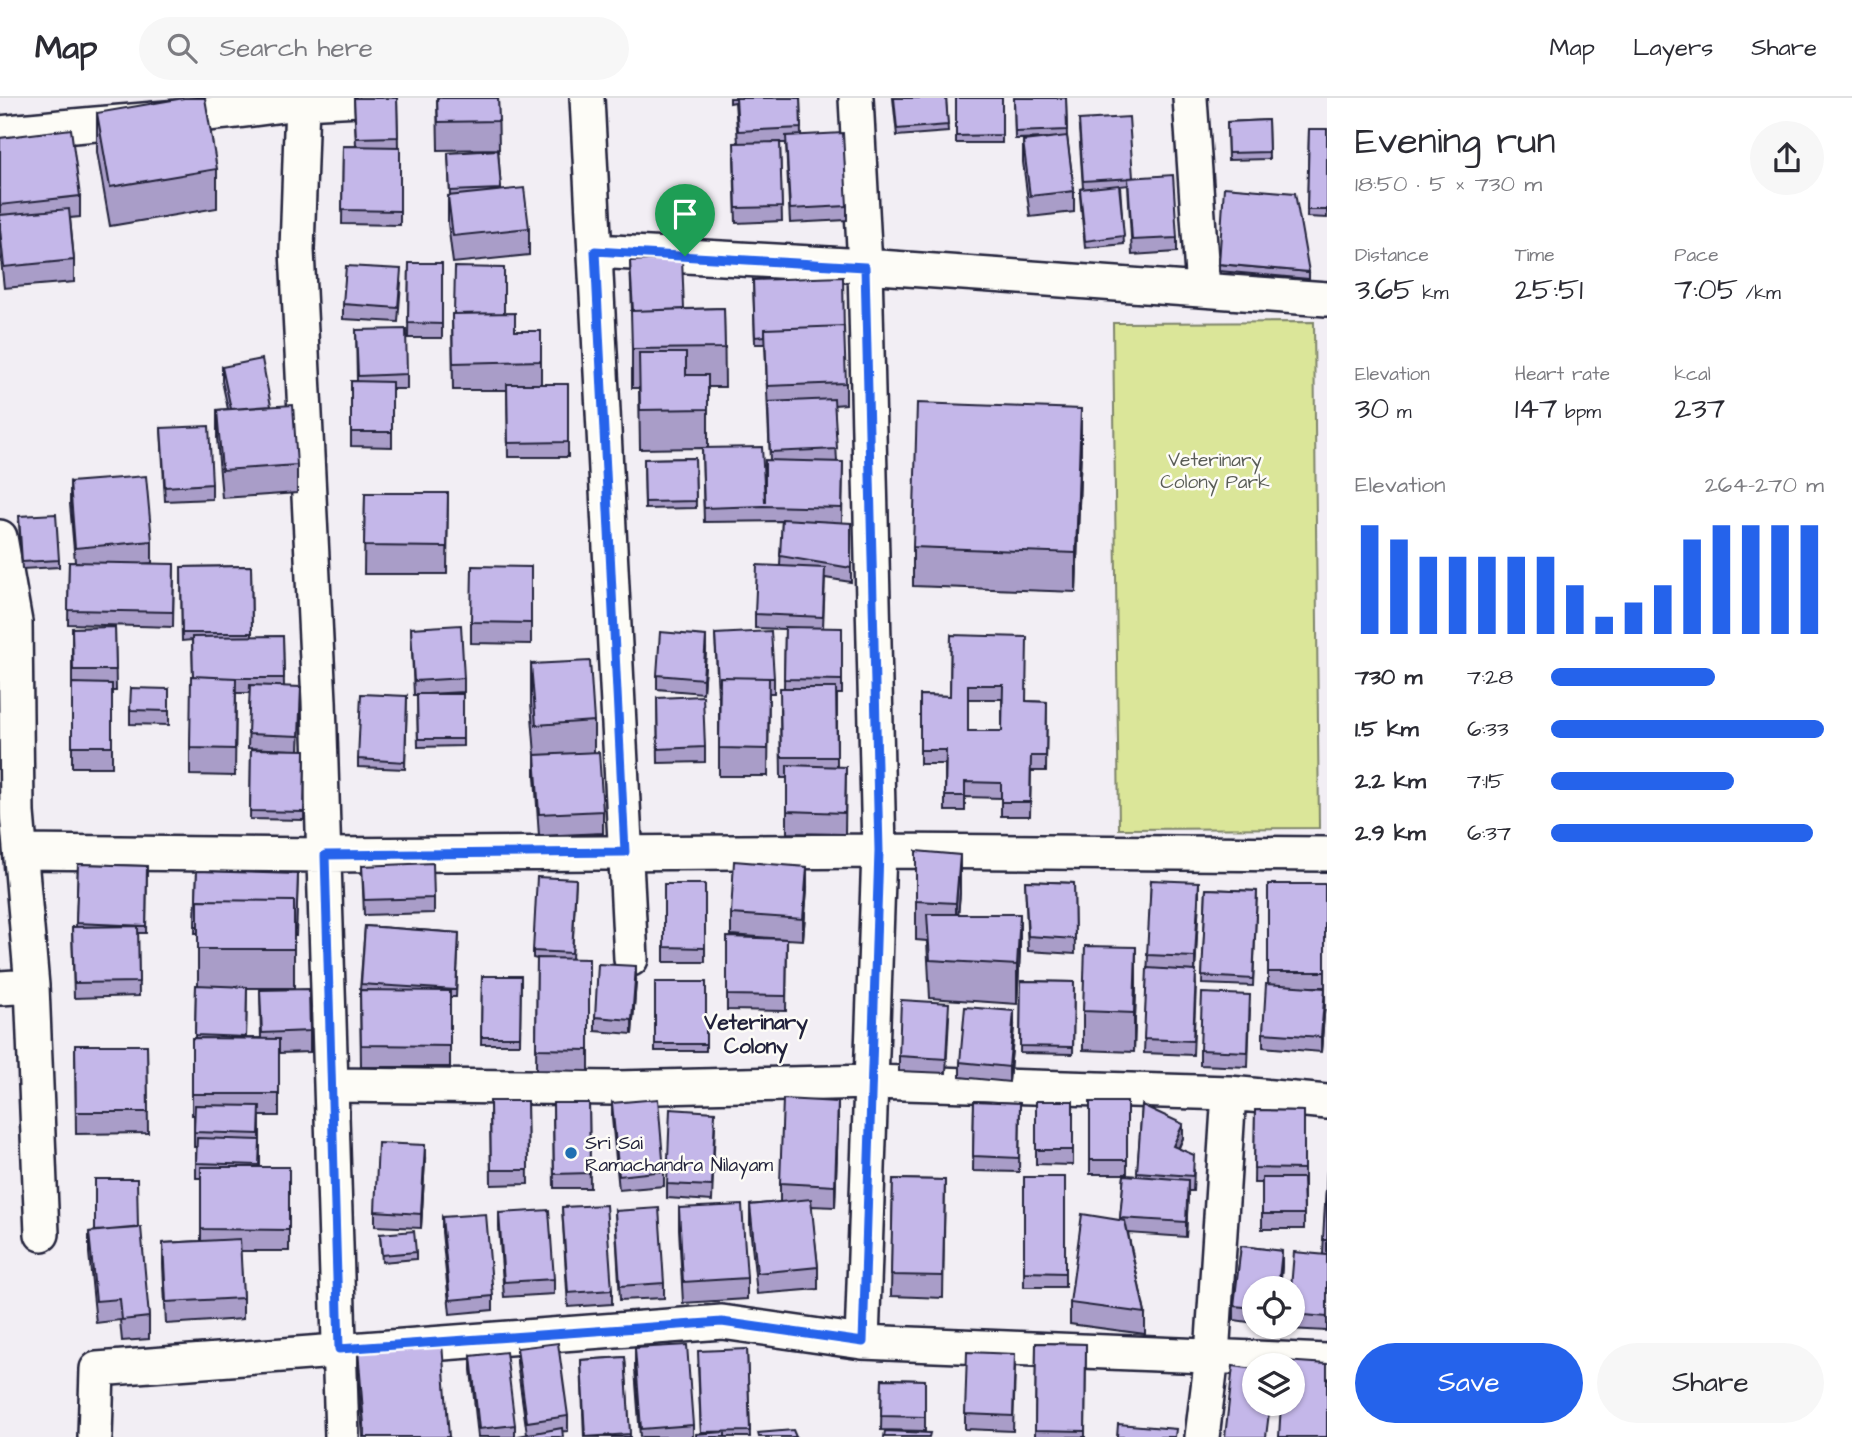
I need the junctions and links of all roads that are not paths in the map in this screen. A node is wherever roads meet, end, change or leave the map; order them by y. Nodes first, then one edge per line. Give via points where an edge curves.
1 (379, 98) edge
2 (587, 98) edge
3 (856, 98) edge
4 (1190, 98) edge
5 (302, 102) junction
6 (0, 133) edge
7 (595, 251) junction
8 (865, 267) junction
9 (1203, 290) junction
10 (1327, 301) edge
11 (0, 537) edge
12 (879, 851) junction
13 (21, 852) junction
14 (625, 852) junction
15 (1327, 854) edge
16 (325, 855) junction
17 (631, 959) dead end
18 (16, 987) edge
19 (872, 1082) junction
20 (331, 1085) junction
21 (1229, 1093) junction
22 (1327, 1102) edge
23 (42, 1234) dead end
24 (863, 1342) junction
25 (339, 1349) junction
26 (1212, 1356) junction
27 (1327, 1361) edge
28 (96, 1437) edge
29 (342, 1437) edge
30 (1202, 1437) edge

1 - 5 street
2 - 7 street
3 - 8 street
4 - 9 street
5 - 6 street
5 - 16 street via 297,250
7 - 8 street
7 - 14 street
8 - 9 street
8 - 12 street
9 - 10 street
11 - 13 street via 15,622
12 - 14 street
12 - 15 street
12 - 19 street
13 - 16 street
13 - 18 street
14 - 16 street
14 - 17 street
16 - 20 street
18 - 23 street
19 - 20 street via 617,1088
19 - 21 street
19 - 24 street
20 - 25 street
21 - 22 street
21 - 26 street
24 - 25 street via 722,1322
24 - 26 street
25 - 28 street via 97,1369
25 - 29 street
26 - 27 street
26 - 30 street

